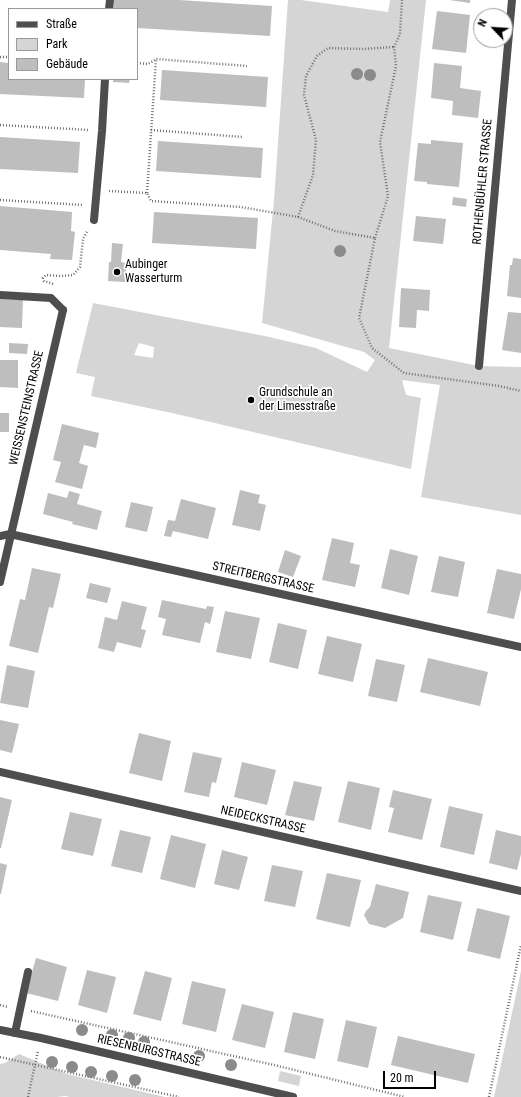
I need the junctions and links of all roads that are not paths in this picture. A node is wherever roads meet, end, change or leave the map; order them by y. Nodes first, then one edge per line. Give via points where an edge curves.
1 (512, 0) edge
2 (105, 80) edge
3 (94, 220) road end
4 (0, 296) edge
5 (479, 366) dead end
6 (10, 534) junction
7 (0, 536) edge
8 (0, 582) edge
9 (521, 647) edge
10 (0, 772) edge
11 (521, 892) edge
12 (28, 972) dead end
13 (0, 1030) edge
14 (15, 1033) junction
15 (283, 1096) edge
16 (293, 1097) edge

1 - 5 street, ROTHENBÜHLER STRASSE
2 - 3 street
4 - 6 street, WEISSENSTEINSTRASSE via 51,298 62,310
6 - 7 street, STREITBERGSTRASSE
6 - 8 street, WEISSENSTEINSTRASSE
6 - 9 street, STREITBERGSTRASSE
10 - 11 street, NEIDECKSTRASSE
12 - 14 street
13 - 14 street, RIESENBURGSTRASSE
14 - 15 street, RIESENBURGSTRASSE
15 - 16 street, RIESENBURGSTRASSE

